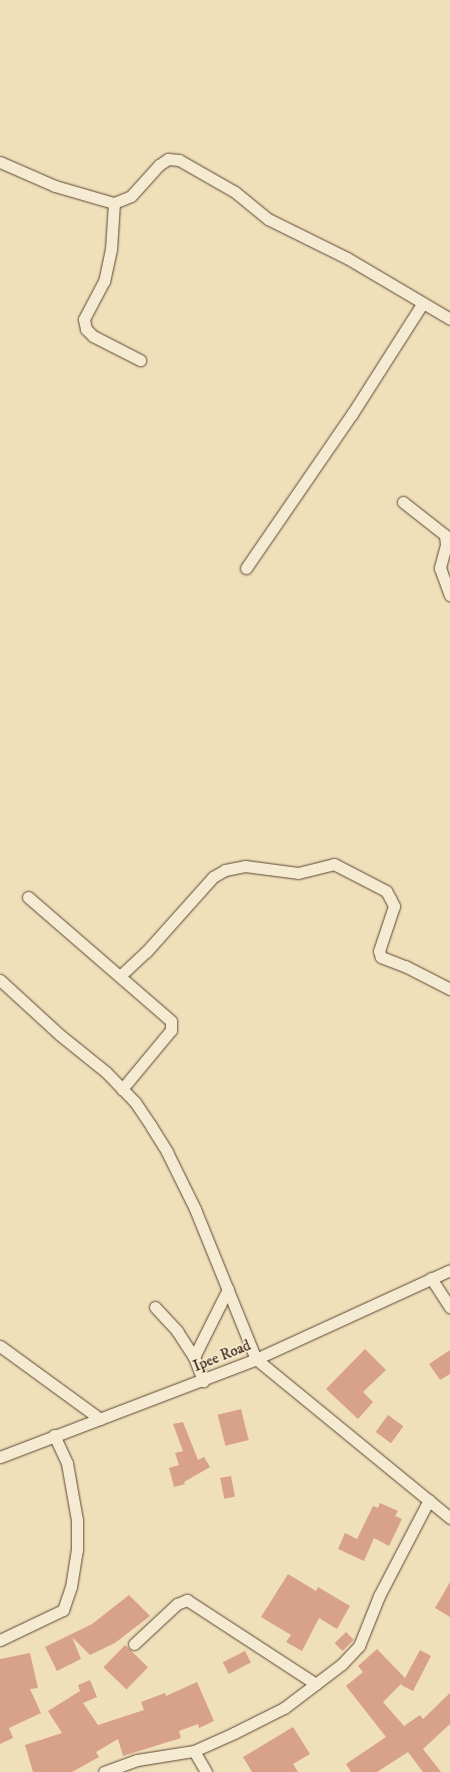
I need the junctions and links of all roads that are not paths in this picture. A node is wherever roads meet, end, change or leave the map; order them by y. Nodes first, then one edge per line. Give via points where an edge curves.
1 (0, 162) edge
2 (114, 203) junction
3 (422, 304) junction
4 (450, 319) edge
5 (140, 360) dead end
6 (403, 502) dead end
7 (246, 568) dead end
8 (450, 595) edge
9 (28, 897) dead end
10 (121, 975) junction
11 (0, 980) edge
12 (450, 990) edge
13 (122, 1089) junction
14 (450, 1270) edge
15 (431, 1278) junction
16 (228, 1289) junction
17 (155, 1307) dead end
18 (450, 1307) edge
19 (0, 1346) edge
20 (194, 1356) junction
21 (256, 1359) junction
22 (202, 1381) junction
23 (100, 1419) junction
24 (54, 1435) junction
25 (0, 1457) edge
26 (429, 1500) junction
27 (450, 1518) edge
28 (0, 1640) edge
29 (134, 1644) dead end
30 (316, 1684) junction
31 (194, 1751) junction
32 (104, 1772) edge
33 (206, 1772) edge

1 - 2 street via 55,186
2 - 3 street via 131,196 159,164 168,159 179,160 235,192 268,220 347,258
2 - 5 street via 111,249 104,281 84,319 86,329 93,336
3 - 4 street
3 - 7 street via 352,414
6 - 8 street via 445,535 446,545 440,568
9 - 10 street via 59,927
10 - 12 street via 146,952 213,877 225,870 244,866 298,873 334,864 382,889 390,898 394,906 393,913 379,951 381,957 405,966
10 - 13 street via 171,1021 171,1030
11 - 13 street
13 - 16 street via 135,1102 167,1152 195,1209
14 - 15 street, Ipee Road
15 - 18 street
15 - 21 street, Ipee Road
16 - 20 street
16 - 21 street
17 - 20 street via 177,1331
19 - 23 street
20 - 22 street
21 - 22 street, Ipee Road
21 - 26 street
22 - 23 street, Ipee Road
23 - 24 street, Ipee Road
24 - 25 street, Ipee Road
24 - 28 street via 67,1463 77,1520 77,1550 71,1588 63,1610
26 - 27 street
26 - 30 street via 379,1596 359,1646 342,1664
29 - 30 street via 177,1604 187,1600
30 - 31 street via 284,1708
31 - 32 street via 137,1760
31 - 33 street

